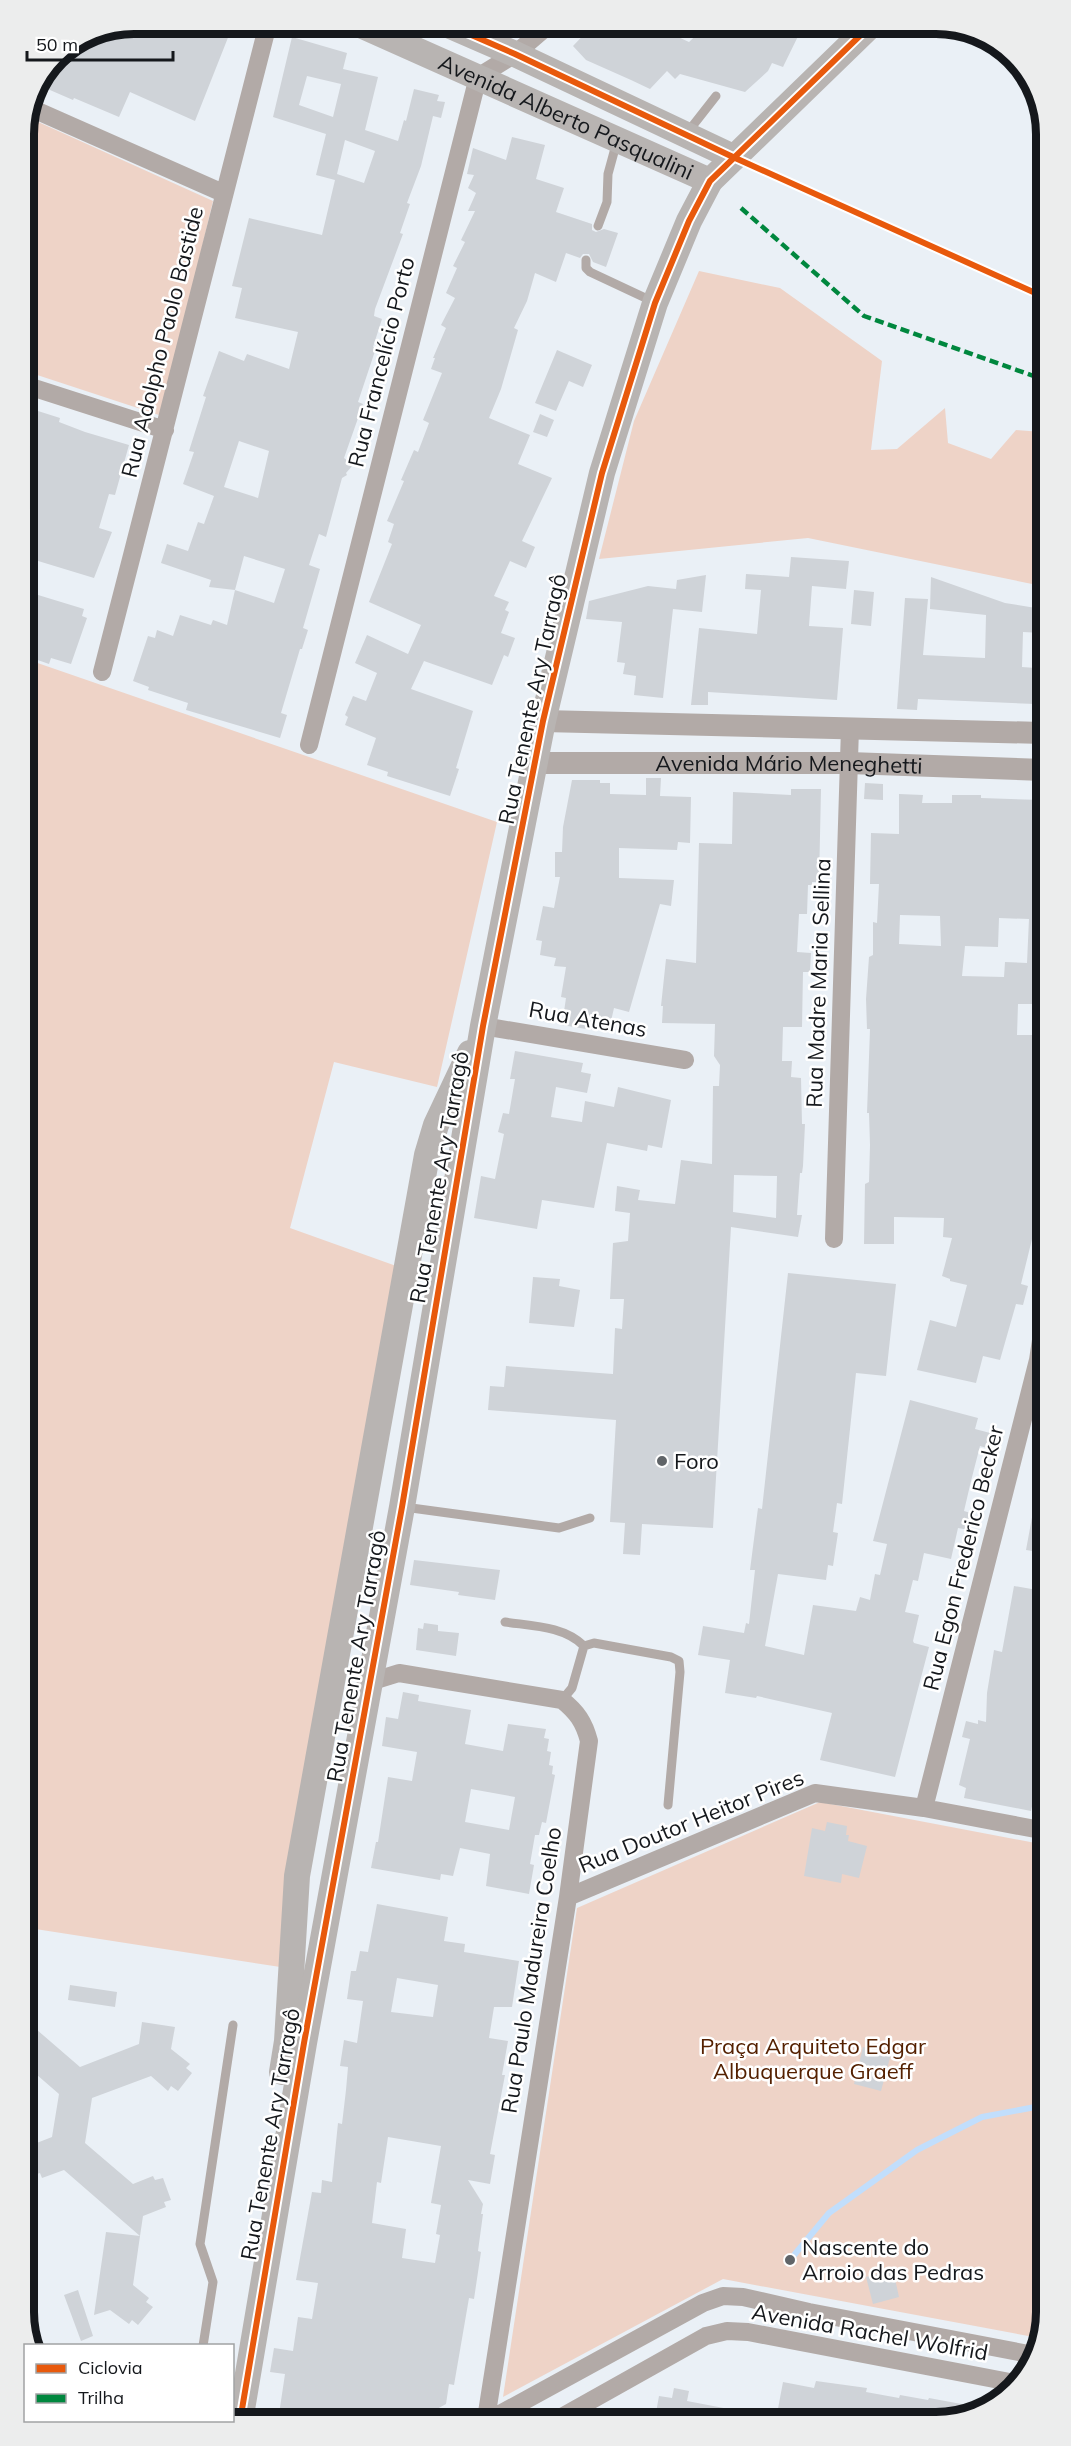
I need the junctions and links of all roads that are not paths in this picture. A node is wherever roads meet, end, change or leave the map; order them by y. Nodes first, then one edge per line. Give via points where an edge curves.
1 (265, 34) edge
2 (381, 34) edge
3 (470, 34) edge
4 (538, 34) edge
5 (861, 35) edge
6 (515, 54) junction
7 (478, 77) junction
8 (716, 96) dead end
9 (38, 111) edge
10 (686, 135) junction
11 (618, 139) junction
12 (733, 157) junction
13 (710, 181) junction
14 (223, 193) junction
15 (598, 226) dead end
16 (586, 260) dead end
17 (655, 303) junction
18 (35, 388) edge
19 (165, 430) junction
20 (102, 672) dead end
21 (543, 721) junction
22 (850, 728) junction
23 (1036, 733) edge
24 (309, 745) dead end
25 (535, 763) junction
26 (849, 763) junction
27 (1036, 770) edge
28 (483, 1026) junction
29 (685, 1060) dead end
30 (428, 1149) junction
31 (461, 1156) junction
32 (834, 1239) dead end
33 (1036, 1379) edge
34 (402, 1507) junction
35 (590, 1518) dead end
36 (505, 1622) dead end
37 (584, 1646) junction
38 (338, 1647) junction
39 (376, 1654) junction
40 (399, 1673) junction
41 (333, 1675) junction
42 (370, 1682) junction
43 (562, 1700) junction
44 (668, 1805) dead end
45 (924, 1808) junction
46 (1036, 1829) edge
47 (567, 1897) junction
48 (233, 2025) dead end
49 (808, 2312) junction
50 (801, 2342) junction
51 (203, 2344) edge
52 (1027, 2354) edge
53 (234, 2367) edge
54 (1007, 2381) edge
55 (242, 2411) edge
56 (487, 2411) edge
57 (505, 2411) edge
58 (571, 2412) edge

1 - 14 street, Rua Adolpho Paolo Bastide
2 - 7 main road, Avenida Alberto Pasqualini
3 - 6 main road, Avenida Alberto Pasqualini
4 - 6 street
5 - 12 main road, Rua Tenente Ary Tarragô
6 - 7 street
6 - 10 main road, Avenida Alberto Pasqualini
7 - 11 main road, Avenida Alberto Pasqualini
7 - 24 street, Rua Francelício Porto
8 - 10 lane
9 - 14 street
10 - 12 main road, Avenida Alberto Pasqualini
11 - 13 main road, Avenida Alberto Pasqualini
11 - 15 lane via 608,174 607,202
12 - 13 main road, Rua Tenente Ary Tarragô
13 - 17 main road, Rua Tenente Ary Tarragô
14 - 19 street, Rua Adolpho Paolo Bastide
16 - 17 lane via 590,272
17 - 21 main road, Rua Tenente Ary Tarragô via 602,473
18 - 19 street
19 - 20 street, Rua Adolpho Paolo Bastide
21 - 22 street, Avenida Mário Meneghetti
21 - 25 main road, Rua Tenente Ary Tarragô
22 - 23 street, Avenida Mário Meneghetti
22 - 26 street, Rua Madre Maria Sellina
25 - 26 street, Avenida Mário Meneghetti
25 - 28 main road, Rua Tenente Ary Tarragô
26 - 27 street, Avenida Mário Meneghetti
26 - 32 street, Rua Madre Maria Sellina
28 - 29 street, Rua Atenas
28 - 30 main road, Rua Tenente Ary Tarragô
28 - 31 main road, Rua Tenente Ary Tarragô
30 - 31 main road via 442,1142 452,1143
30 - 38 main road, Rua Tenente Ary Tarragô
31 - 34 main road, Rua Tenente Ary Tarragô
33 - 45 street, Rua Egon Frederico Becker
34 - 35 lane via 559,1528
34 - 39 main road, Rua Tenente Ary Tarragô
36 - 37 lane via 549,1628 575,1637
37 - 43 lane via 572,1688
37 - 44 lane via 594,1642 679,1661
38 - 39 main road
38 - 41 main road, Rua Tenente Ary Tarragô
39 - 40 street
39 - 42 main road, Rua Tenente Ary Tarragô
40 - 42 street
40 - 43 street
41 - 42 main road
41 - 53 main road, Rua Tenente Ary Tarragô via 297,1876 287,2041
42 - 55 main road, Rua Tenente Ary Tarragô
43 - 47 street, Rua Paulo Madureira Coelho via 585,1724 589,1741
45 - 46 street, Rua Doutor Heitor Pires
45 - 47 street, Rua Doutor Heitor Pires via 815,1792
47 - 56 street, Rua Paulo Madureira Coelho
48 - 51 lane via 200,2244 213,2282
49 - 50 street
49 - 52 street, Avenida Rachel Wolfrid
49 - 57 street, Avenida Rachel Wolfrid via 723,2296
50 - 54 street, Avenida Rachel Wolfrid
50 - 58 street, Avenida Rachel Wolfrid via 748,2332 706,2336

